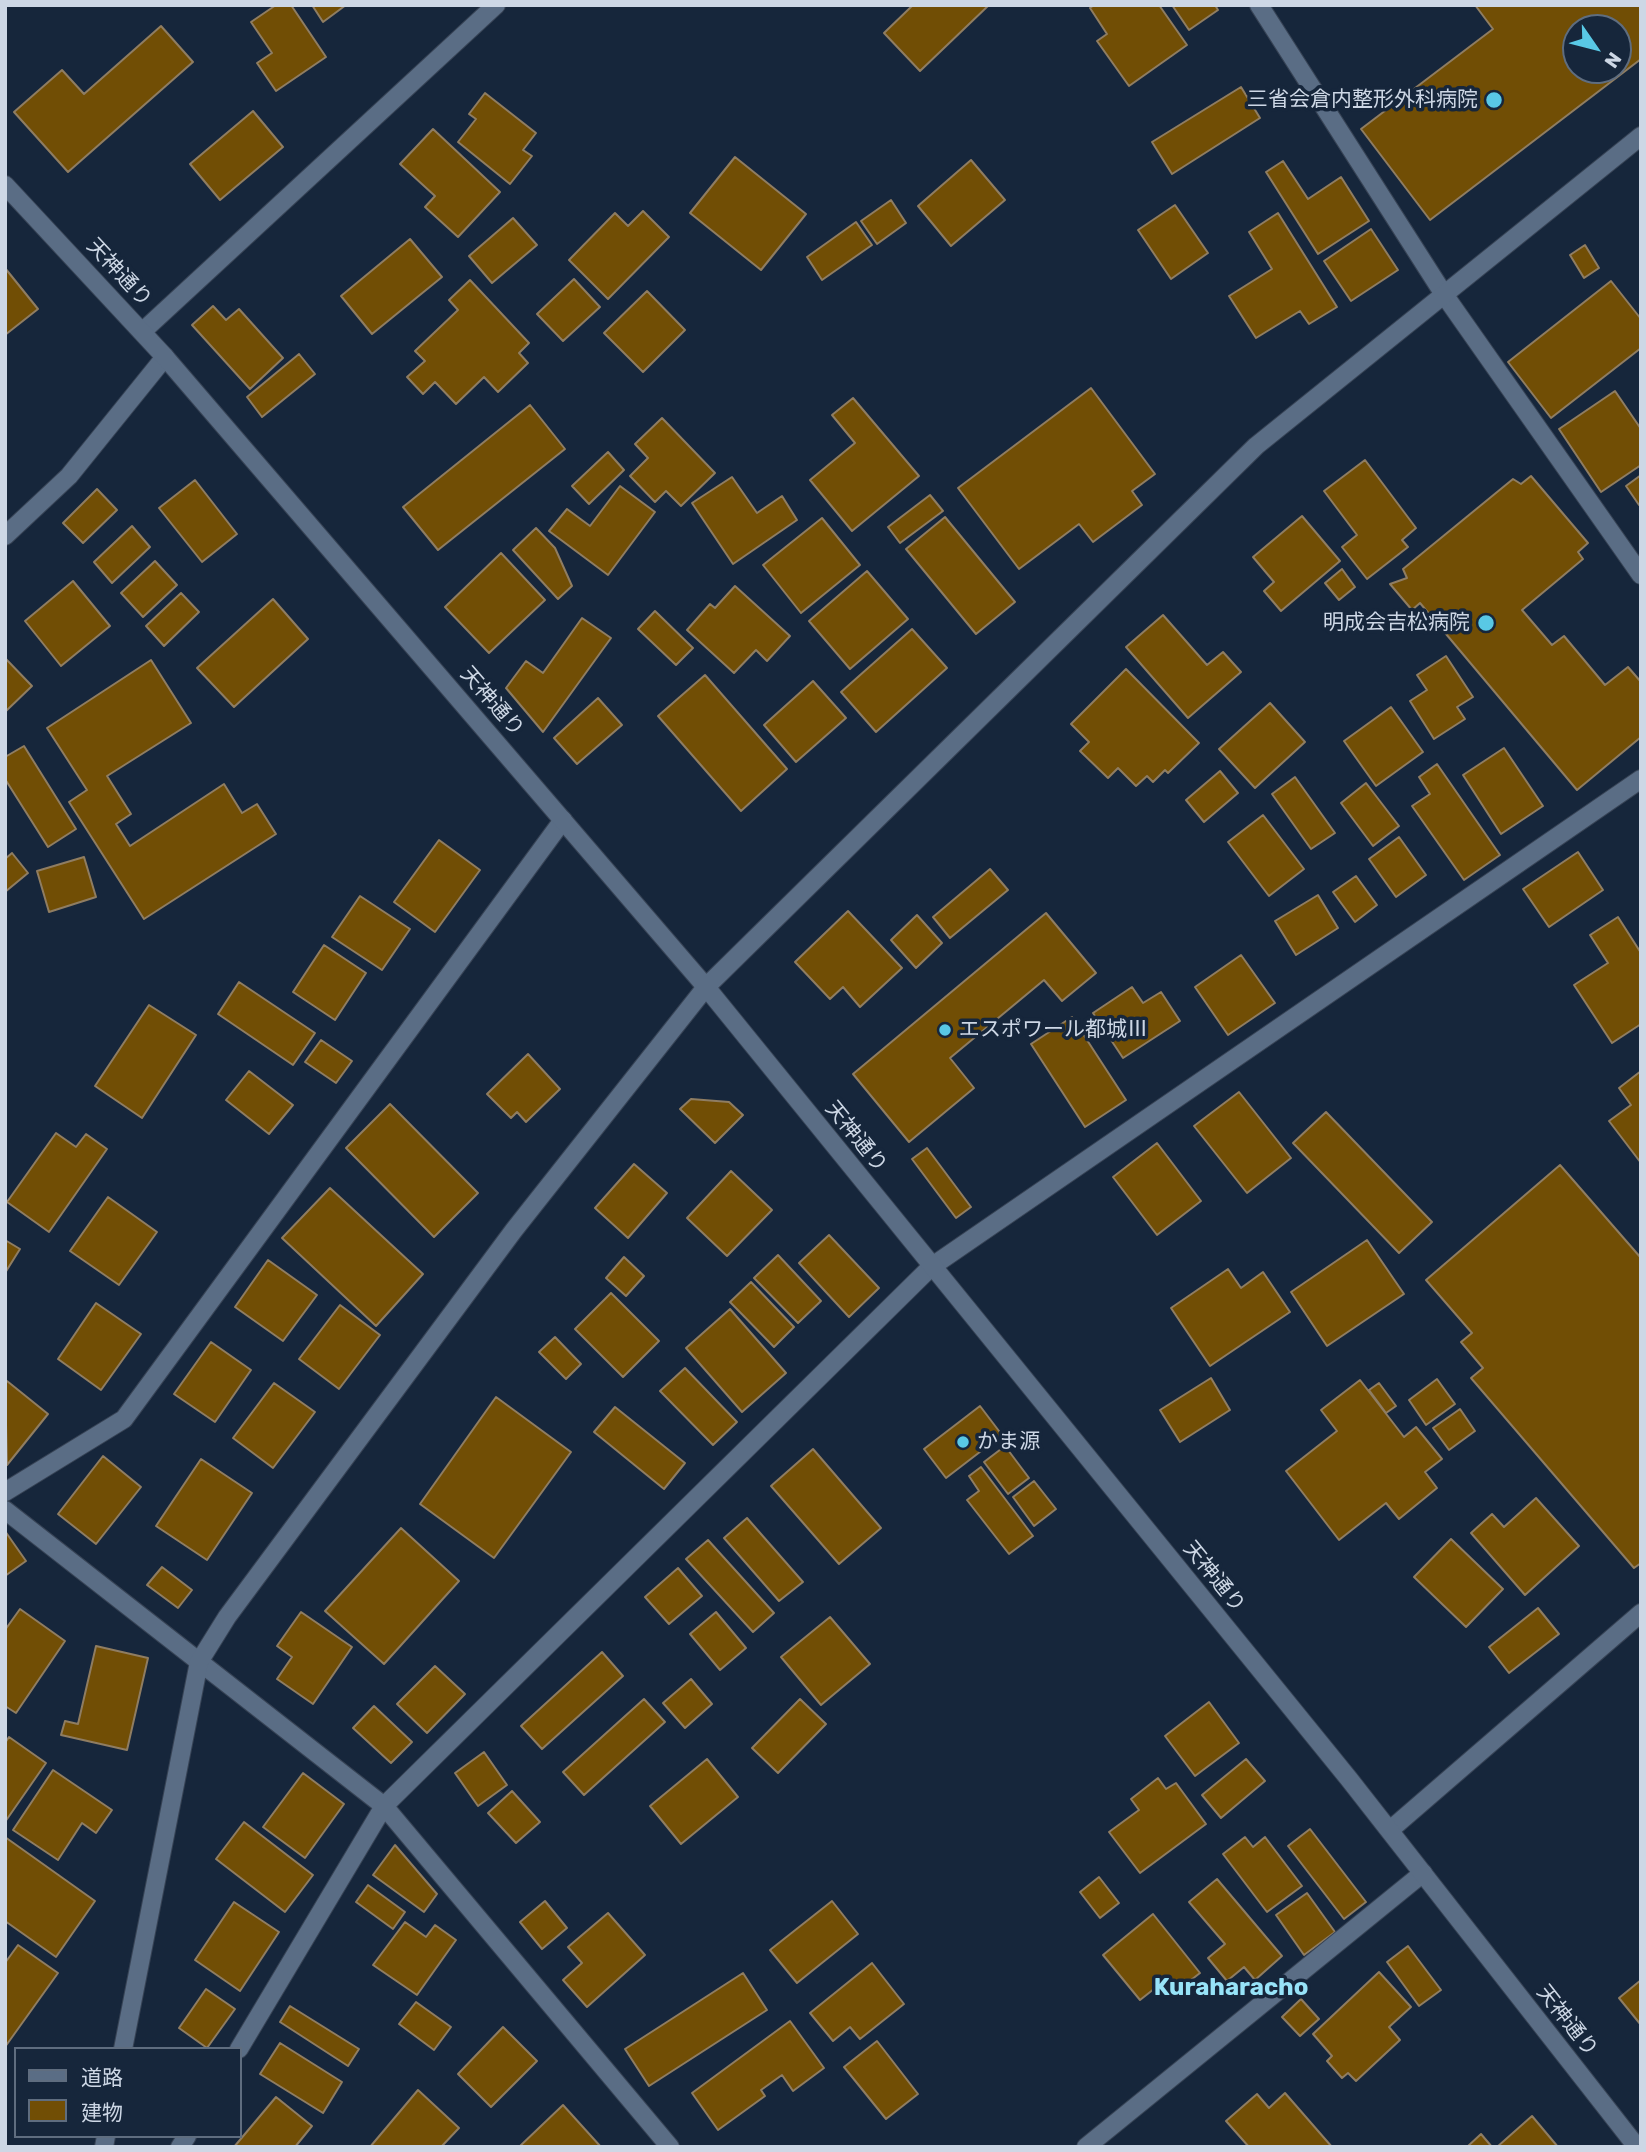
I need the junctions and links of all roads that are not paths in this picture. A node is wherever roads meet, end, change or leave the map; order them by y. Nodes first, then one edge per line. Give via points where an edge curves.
1 (496, 5) edge
2 (1259, 5) edge
3 (1641, 136) edge
4 (5, 185) edge
5 (1443, 293) junction
6 (143, 331) junction
7 (165, 357) junction
8 (5, 536) edge
9 (1641, 575) edge
10 (1641, 779) edge
11 (563, 820) junction
12 (706, 986) junction
13 (930, 1267) junction
14 (5, 1492) edge
15 (5, 1510) edge
16 (1641, 1613) edge
17 (199, 1662) junction
18 (384, 1806) junction
19 (1390, 1830) junction
20 (1423, 1873) junction
21 (123, 2047) edge
22 (240, 2047) edge
23 (670, 2147) edge
24 (1086, 2147) edge
25 (1637, 2147) edge

1 - 6 street
2 - 5 street
3 - 5 street
4 - 6 street, 天神通り
5 - 9 street
5 - 12 street via 1256,446
6 - 7 street, 天神通り
7 - 8 street via 69,477
7 - 11 street, 天神通り
10 - 13 street
11 - 12 street, 天神通り
11 - 14 street via 124,1419
12 - 13 street, 天神通り
12 - 17 street via 514,1230 227,1617
13 - 18 street
13 - 19 street, 天神通り
15 - 17 street
16 - 19 street
17 - 18 street
17 - 21 street
18 - 22 street
18 - 23 street
19 - 20 street, 天神通り
20 - 24 street
20 - 25 street, 天神通り

